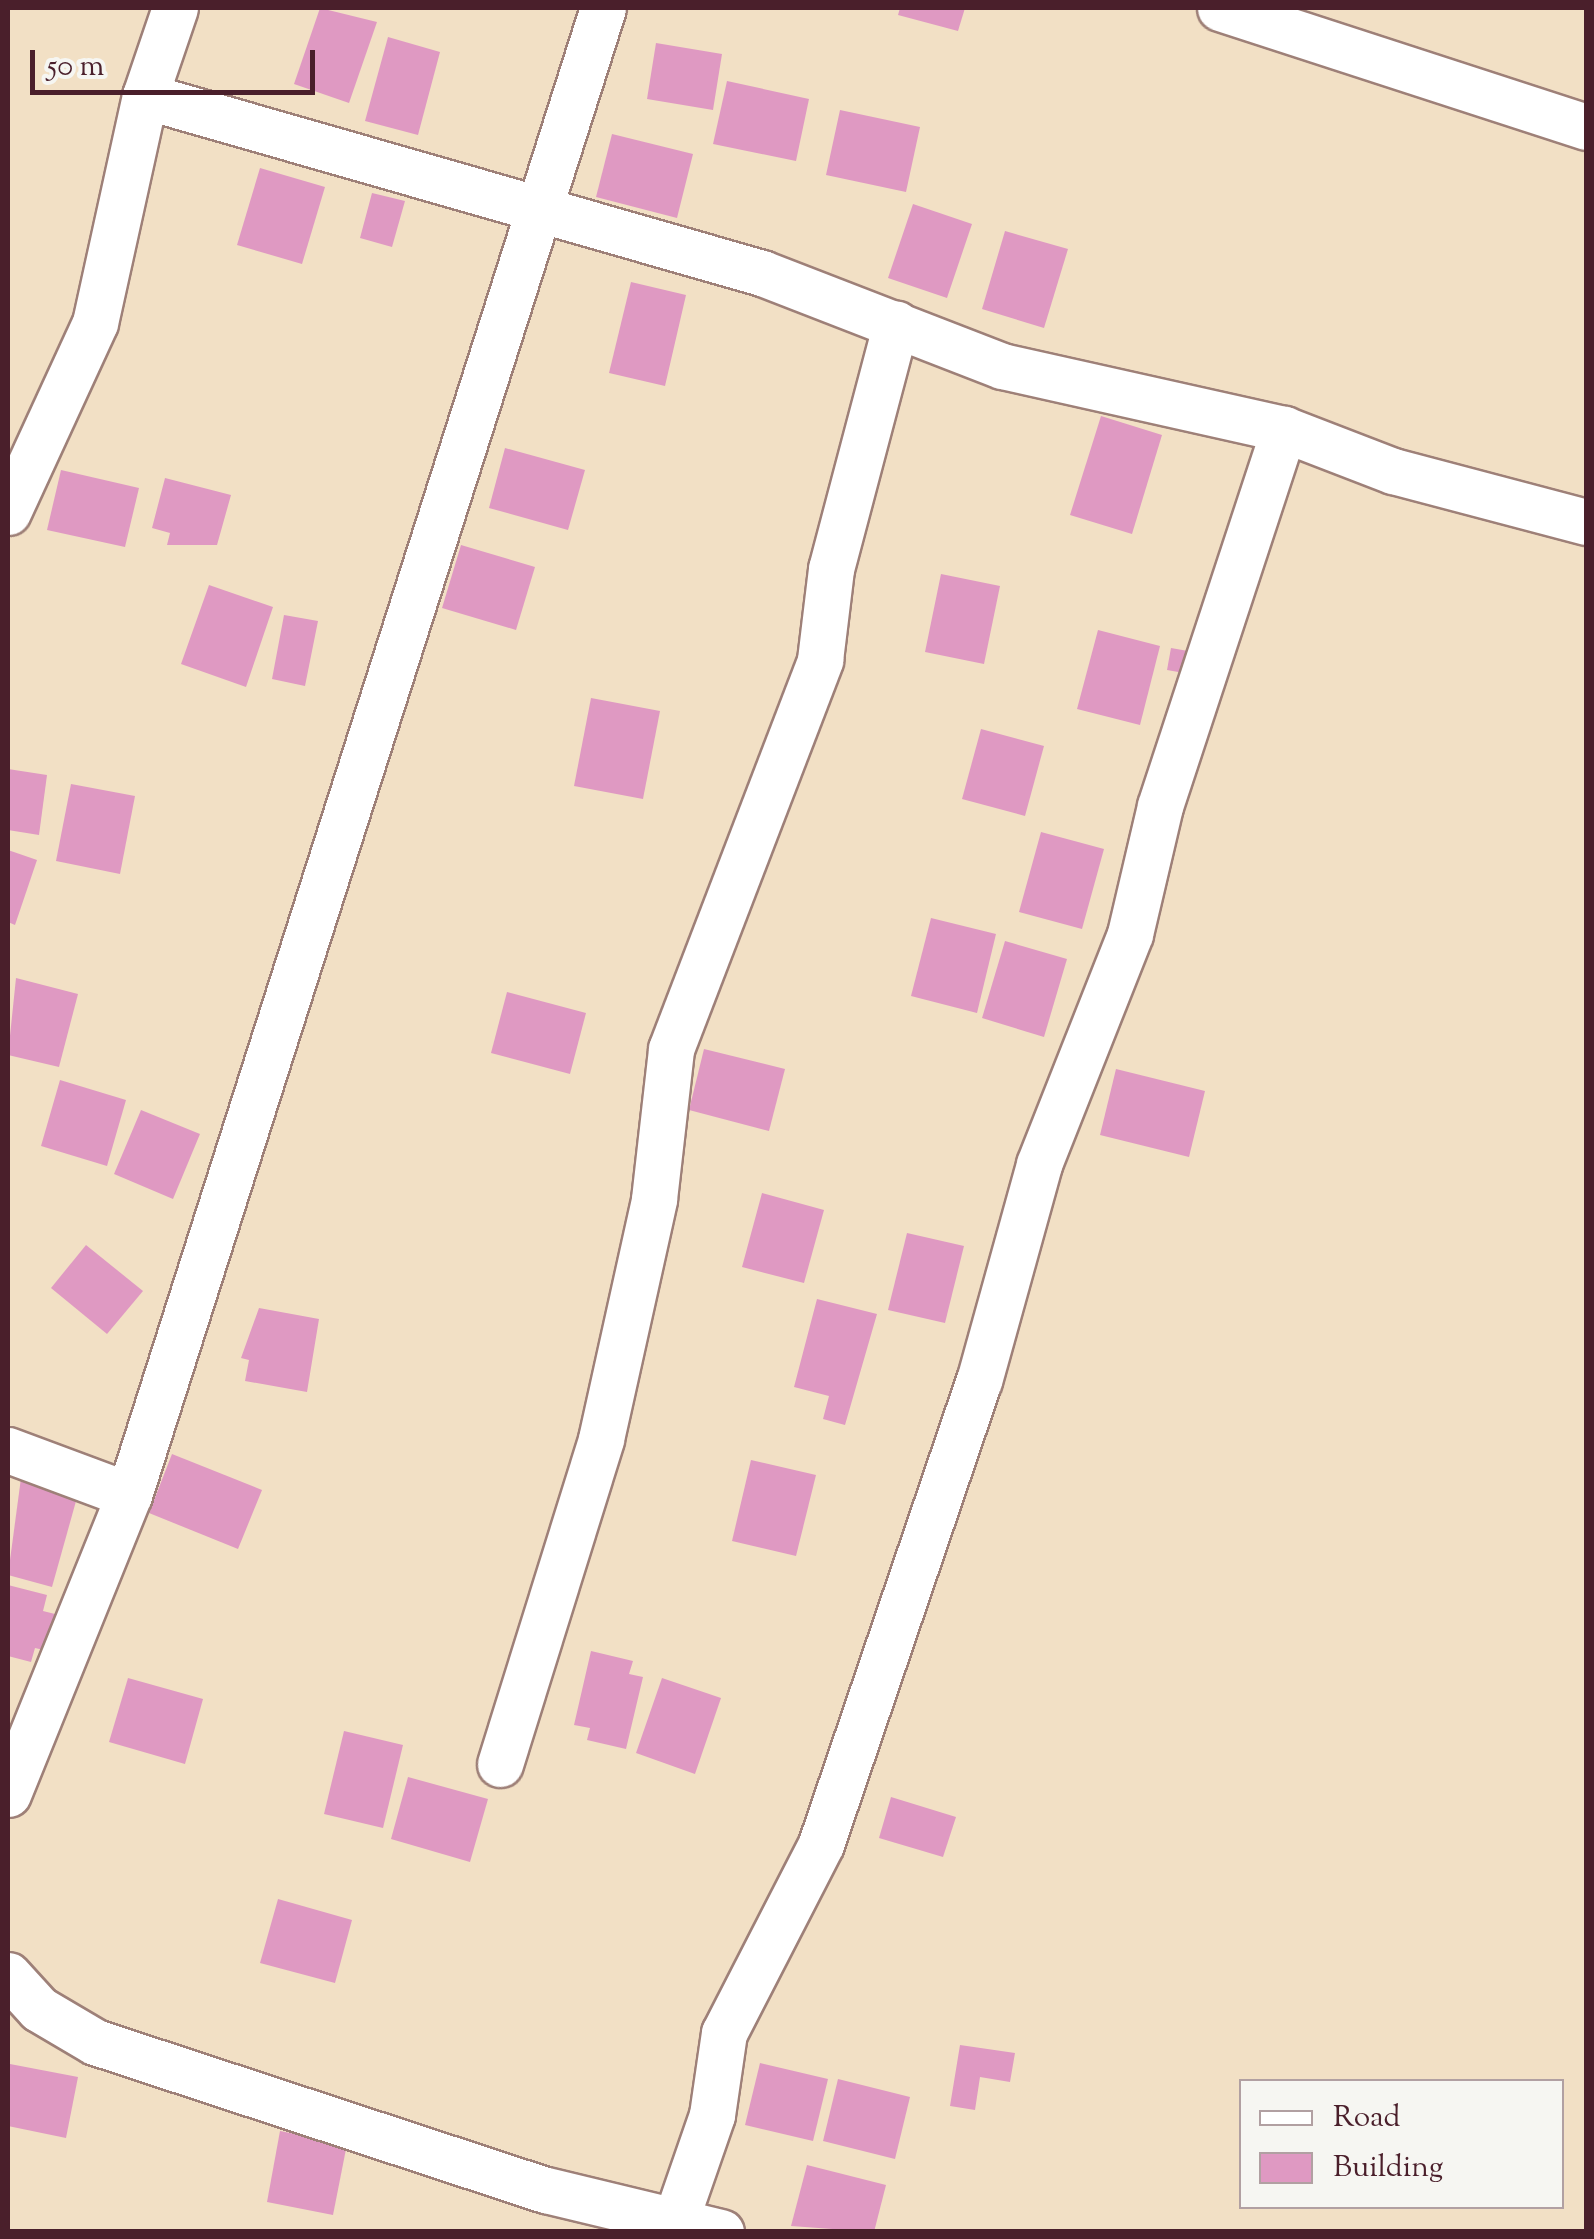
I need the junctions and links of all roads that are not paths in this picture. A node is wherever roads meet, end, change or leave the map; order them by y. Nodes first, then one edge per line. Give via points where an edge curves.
1 (176, 8) edge
2 (602, 8) edge
3 (1220, 8) edge
4 (144, 96) junction
5 (1586, 127) edge
6 (538, 207) junction
7 (896, 324) junction
8 (1284, 429) junction
9 (8, 512) edge
10 (1586, 522) edge
11 (8, 1450) edge
12 (129, 1495) junction
13 (500, 1764) dead end
14 (8, 1794) edge
15 (8, 1975) edge
16 (676, 2219) junction
17 (721, 2232) edge

1 - 4 street
2 - 6 street
3 - 5 street
4 - 6 street
4 - 9 street via 95,323
6 - 7 street
6 - 12 street
7 - 8 street via 1002,366
7 - 13 street via 831,569 820,660 671,1050 654,1199 600,1439
8 - 10 street via 1393,470
8 - 16 street via 1160,806 1130,934 1039,1164 979,1381 821,1844 724,2034 712,2115
11 - 12 street
12 - 14 street
15 - 16 street via 39,2009 95,2042 546,2190
16 - 17 street

